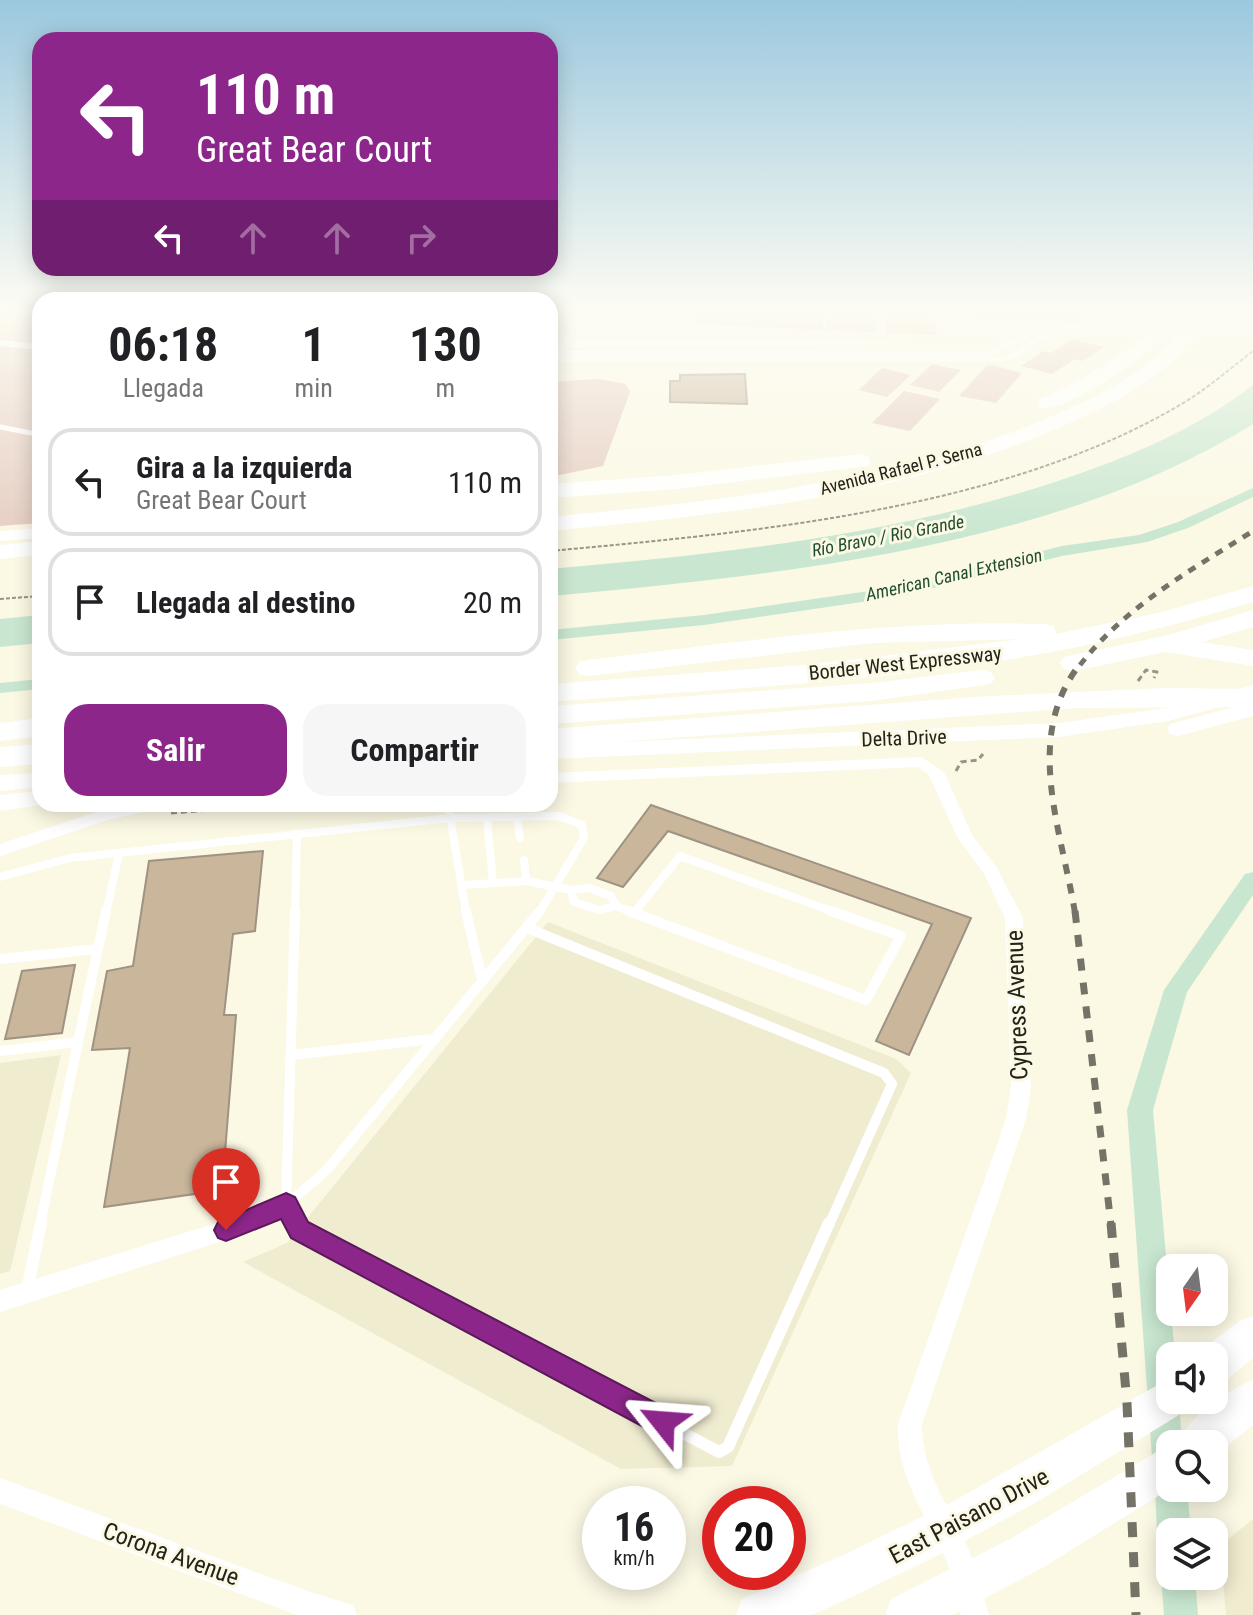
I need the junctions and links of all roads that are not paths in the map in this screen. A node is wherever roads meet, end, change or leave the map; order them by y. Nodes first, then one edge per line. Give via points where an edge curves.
1 (1085, 383) edge
2 (1131, 383) edge
3 (0, 427) edge
4 (31, 433) dead end
5 (860, 461) junction
6 (558, 490) edge
7 (558, 506) edge
8 (558, 523) edge
9 (32, 534) edge
10 (0, 536) edge
11 (32, 549) edge
12 (0, 552) edge
13 (32, 568) edge
14 (0, 570) edge
15 (1253, 594) edge
16 (1253, 618) edge
17 (1253, 658) edge
18 (558, 671) edge
19 (803, 686) junction
20 (1253, 691) edge
21 (558, 693) edge
22 (1253, 698) edge
23 (1253, 709) edge
24 (558, 714) edge
25 (1174, 721) junction
26 (32, 730) edge
27 (0, 734) edge
28 (558, 738) edge
29 (558, 753) edge
30 (32, 756) edge
31 (605, 757) junction
32 (0, 758) edge
33 (558, 765) edge
34 (558, 778) edge
35 (32, 781) edge
36 (0, 783) edge
37 (32, 800) edge
38 (0, 803) edge
39 (130, 812) edge
40 (450, 812) edge
41 (517, 816) junction
42 (451, 818) junction
43 (487, 818) junction
44 (297, 833) junction
45 (520, 838) dead end
46 (0, 850) edge
47 (119, 853) junction
48 (524, 860) dead end
49 (0, 877) edge
50 (526, 881) junction
51 (493, 883) junction
52 (463, 885) junction
53 (557, 886) junction
54 (571, 890) junction
55 (616, 906) junction
56 (634, 913) junction
57 (527, 928) junction
58 (98, 949) junction
59 (0, 959) edge
60 (482, 980) junction
61 (434, 1039) junction
62 (78, 1042) junction
63 (0, 1051) edge
64 (292, 1055) junction
65 (286, 1204) junction
66 (27, 1293) junction
67 (0, 1301) edge
68 (1253, 1334) edge
69 (1228, 1354) edge
70 (1253, 1400) edge
71 (1156, 1407) edge
72 (1215, 1430) edge
73 (1156, 1474) edge
74 (0, 1491) edge
75 (343, 1615) edge
76 (758, 1615) edge
77 (907, 1615) edge
78 (975, 1615) edge

1 - 5 highway, Avenida Rafael P. Serna via 1002,423
2 - 8 highway, Avenida Rafael P. Serna via 1065,419 933,464 803,493
3 - 4 lane
5 - 6 highway
5 - 7 highway, Avenida Rafael P. Serna via 713,491
9 - 10 main road
11 - 12 highway
13 - 14 highway
15 - 19 highway, Border West Expressway via 1073,641
16 - 19 highway via 1174,642 934,685
17 - 18 highway via 1089,636 977,631 850,636
19 - 21 highway, Border West Expressway
19 - 24 highway
20 - 25 main road, Delta Drive
22 - 28 highway via 1104,697
23 - 25 main road, Delta Drive
25 - 31 main road, Delta Drive via 1111,739 1016,747
26 - 27 highway
29 - 31 main road, Delta Drive
30 - 32 highway
31 - 33 main road, Delta Drive
34 - 78 street, Cypress Avenue via 921,762 936,772 965,837 991,872 1014,918 1020,1103 910,1424 907,1447 957,1553
35 - 36 main road
37 - 38 main road
39 - 46 street via 108,814
40 - 42 lane
41 - 43 lane
41 - 45 lane
41 - 53 lane via 559,816 582,825 584,838
42 - 43 lane
42 - 44 lane
42 - 52 lane
43 - 51 lane
44 - 47 lane
44 - 64 lane
47 - 49 lane via 70,858
47 - 58 lane
48 - 50 lane
50 - 51 lane
50 - 53 lane
51 - 52 lane
52 - 60 lane
53 - 54 lane
53 - 57 lane
54 - 55 lane via 590,888 611,896
54 - 55 lane via 574,902 599,910
55 - 56 lane
56 - 56 lane via 866,1000 901,936 680,856
57 - 60 lane
57 - 65 lane via 884,1073 892,1084 728,1447 719,1452 299,1230
58 - 59 lane
58 - 62 lane
60 - 61 lane
61 - 64 lane
61 - 65 lane via 325,1172
62 - 63 lane
62 - 66 lane
64 - 65 lane
65 - 66 street via 255,1221
66 - 67 street
68 - 69 main road
70 - 72 main road
71 - 76 main road, East Paisano Drive via 973,1516 860,1573
73 - 77 main road via 1027,1553
74 - 75 street, Corona Avenue

